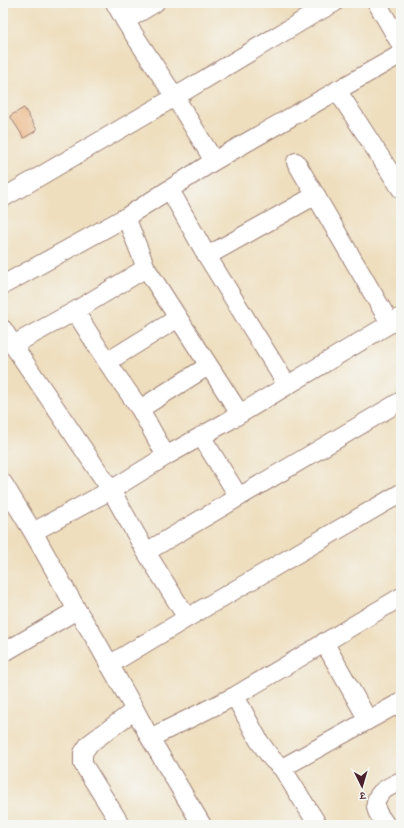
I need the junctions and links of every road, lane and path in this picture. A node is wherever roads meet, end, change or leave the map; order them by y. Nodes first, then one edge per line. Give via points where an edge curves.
1 (115, 3) edge
2 (155, 3) edge
3 (334, 3) edge
4 (376, 3) edge
5 (308, 9) edge
6 (125, 21) junction
7 (401, 45) edge
8 (401, 54) edge
9 (337, 90) junction
10 (176, 97) junction
11 (214, 161) junction
12 (296, 162) dead end
13 (401, 189) edge
14 (170, 190) junction
15 (316, 195) junction
16 (3, 198) edge
17 (126, 217) junction
18 (207, 256) junction
19 (146, 268) junction
20 (3, 285) edge
21 (75, 311) junction
22 (178, 318) junction
23 (396, 320) edge
24 (3, 329) edge
25 (12, 345) junction
26 (107, 362) junction
27 (208, 366) junction
28 (287, 385) junction
29 (401, 401) edge
30 (140, 409) junction
31 (240, 414) junction
32 (201, 436) junction
33 (166, 456) junction
34 (3, 483) edge
35 (111, 490) junction
36 (401, 493) edge
37 (239, 497) junction
38 (33, 532) junction
39 (146, 552) junction
40 (401, 596) edge
41 (77, 610) junction
42 (187, 618) junction
43 (324, 642) junction
44 (3, 653) edge
45 (109, 665) junction
46 (235, 696) junction
47 (401, 702) edge
48 (135, 710) junction
49 (368, 720) junction
50 (150, 738) junction
51 (282, 768) junction
52 (401, 781) edge
53 (121, 825) edge
54 (202, 825) edge
55 (318, 825) edge
56 (386, 825) edge

1 - 6 street
2 - 6 street
3 - 5 street
4 - 7 street
5 - 10 street
6 - 10 street
8 - 9 street
9 - 11 street
9 - 13 street
10 - 11 street
10 - 16 street
11 - 14 street
12 - 15 street
14 - 17 street
14 - 18 street
15 - 18 street
15 - 23 street
17 - 19 street
17 - 20 street
18 - 28 street
19 - 21 street
19 - 22 street
21 - 25 street
21 - 26 street
22 - 26 street
22 - 27 street
23 - 28 street
24 - 25 street
25 - 35 street
26 - 30 street
27 - 30 street
27 - 31 street
28 - 31 street
29 - 37 street
30 - 33 street
31 - 32 street
32 - 33 street
32 - 37 street
33 - 35 street
34 - 38 street
35 - 38 street
35 - 39 street
36 - 42 street
37 - 39 street
38 - 41 street
39 - 42 street
40 - 43 street
41 - 44 street
41 - 45 street
42 - 45 street
43 - 46 street
43 - 49 street
45 - 48 street
46 - 50 street
46 - 51 street via 259,740 272,759
47 - 49 street
48 - 50 street
48 - 53 street via 89,744 83,753 83,764
49 - 51 street
50 - 54 street
51 - 55 street
52 - 56 street via 379,794 376,801 377,811

